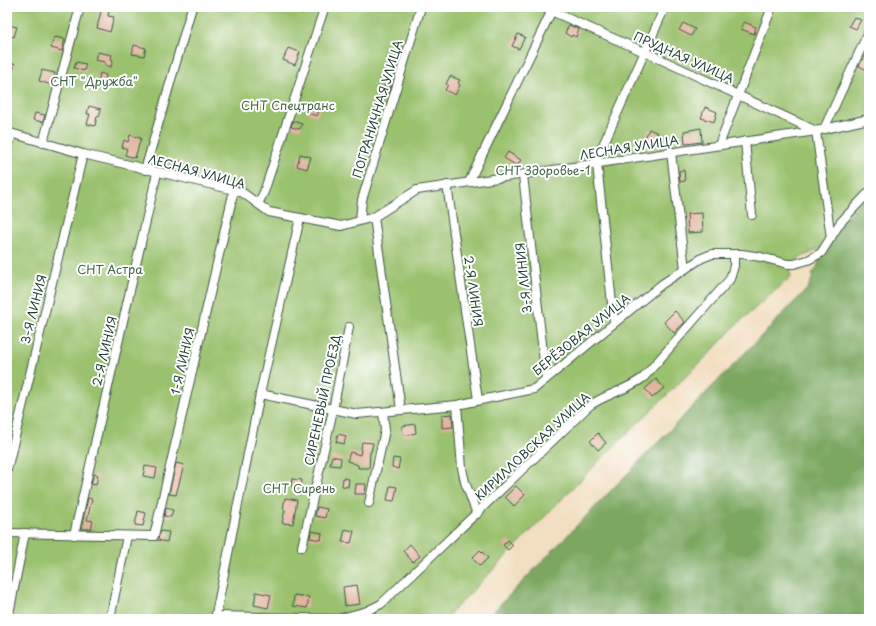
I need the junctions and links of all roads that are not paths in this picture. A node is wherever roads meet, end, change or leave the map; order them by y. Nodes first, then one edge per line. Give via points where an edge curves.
1 (80, 7) edge
2 (192, 7) edge
3 (421, 7) edge
4 (542, 7) edge
5 (665, 7) edge
6 (772, 7) edge
7 (552, 9) edge
8 (323, 12) dead end
9 (869, 31) edge
10 (644, 52) junction
11 (738, 95) junction
12 (869, 119) edge
13 (820, 130) junction
14 (10, 133) edge
15 (745, 141) junction
16 (43, 143) junction
17 (718, 145) junction
18 (7, 152) edge
19 (671, 152) junction
20 (83, 154) junction
21 (595, 164) junction
22 (145, 170) junction
23 (157, 173) junction
24 (523, 175) junction
25 (468, 182) junction
26 (447, 185) junction
27 (234, 190) junction
28 (869, 192) edge
29 (258, 204) junction
30 (752, 215) dead end
31 (374, 217) junction
32 (300, 218) junction
33 (360, 220) junction
34 (831, 238) junction
35 (734, 254) junction
36 (685, 269) junction
37 (614, 322) junction
38 (349, 327) dead end
39 (546, 379) junction
40 (260, 394) junction
41 (478, 400) junction
42 (456, 405) junction
43 (334, 410) junction
44 (401, 410) junction
45 (383, 412) junction
46 (7, 470) edge
47 (369, 503) dead end
48 (477, 514) junction
49 (7, 533) edge
50 (25, 534) junction
51 (74, 535) junction
52 (127, 536) junction
53 (302, 547) dead end
54 (216, 618) edge
55 (8, 619) edge
56 (110, 619) edge
57 (338, 619) edge

1 - 16 street
2 - 22 street
3 - 33 street, ПОГРАНИЧНАЯ УЛИЦА via 362,200
4 - 7 street, ПРУДНАЯ УЛИЦА
5 - 10 street
6 - 11 street
7 - 10 street, ПРУДНАЯ УЛИЦА
7 - 25 street
8 - 29 street
9 - 13 street
10 - 11 street, ПРУДНАЯ УЛИЦА
10 - 21 street
11 - 13 street, ПРУДНАЯ УЛИЦА
11 - 17 street
12 - 13 street, ЛЕСНАЯ УЛИЦА
13 - 15 street, ЛЕСНАЯ УЛИЦА
13 - 34 street
14 - 16 street, ЛЕСНАЯ УЛИЦА
14 - 18 street
15 - 17 street, ЛЕСНАЯ УЛИЦА
15 - 30 street
16 - 20 street, ЛЕСНАЯ УЛИЦА
17 - 19 street, ЛЕСНАЯ УЛИЦА
19 - 21 street, ЛЕСНАЯ УЛИЦА
19 - 36 street
20 - 22 street, ЛЕСНАЯ УЛИЦА
20 - 46 street, 3-Я ЛИНИЯ
21 - 24 street, ЛЕСНАЯ УЛИЦА
21 - 37 street
22 - 23 street, ЛЕСНАЯ УЛИЦА
23 - 27 street, ЛЕСНАЯ УЛИЦА
23 - 51 street, 2-Я ЛИНИЯ
24 - 25 street, ЛЕСНАЯ УЛИЦА
24 - 39 street, 3-Я ЛИНИЯ
25 - 26 street, ЛЕСНАЯ УЛИЦА
26 - 31 street, ЛЕСНАЯ УЛИЦА via 417,190
26 - 41 street, 2-Я ЛИНИЯ
27 - 29 street, ЛЕСНАЯ УЛИЦА
27 - 52 street, 1-Я ЛИНИЯ via 154,536
28 - 34 street via 840,223
29 - 32 street, ЛЕСНАЯ УЛИЦА via 269,212
31 - 33 street, ЛЕСНАЯ УЛИЦА
31 - 44 street
32 - 33 street, ЛЕСНАЯ УЛИЦА via 342,226
32 - 40 street
34 - 35 street, БЕРЁЗОВАЯ УЛИЦА via 821,253 800,264
35 - 36 street, БЕРЁЗОВАЯ УЛИЦА via 712,254
35 - 48 street, КИРИЛЛОВСКАЯ УЛИЦА via 730,279 652,369 634,384 589,406
36 - 37 street, БЕРЁЗОВАЯ УЛИЦА
37 - 39 street, БЕРЁЗОВАЯ УЛИЦА
38 - 43 street, СИРЕНЕВЫЙ ПРОЕЗД
39 - 41 street, БЕРЁЗОВАЯ УЛИЦА via 534,389
40 - 43 street, БЕРЁЗОВАЯ УЛИЦА
40 - 54 street
41 - 42 street, БЕРЁЗОВАЯ УЛИЦА
42 - 44 street, БЕРЁЗОВАЯ УЛИЦА
42 - 48 street via 462,468
43 - 45 street, БЕРЁЗОВАЯ УЛИЦА via 357,414
43 - 53 street, СИРЕНЕВЫЙ ПРОЕЗД
44 - 45 street, БЕРЁЗОВАЯ УЛИЦА
45 - 47 street via 385,430
48 - 57 street, КИРИЛЛОВСКАЯ УЛИЦА via 380,604 367,611
49 - 50 street
50 - 51 street
50 - 55 street
51 - 52 street
52 - 56 street
54 - 57 street, КИРИЛЛОВСКАЯ УЛИЦА

